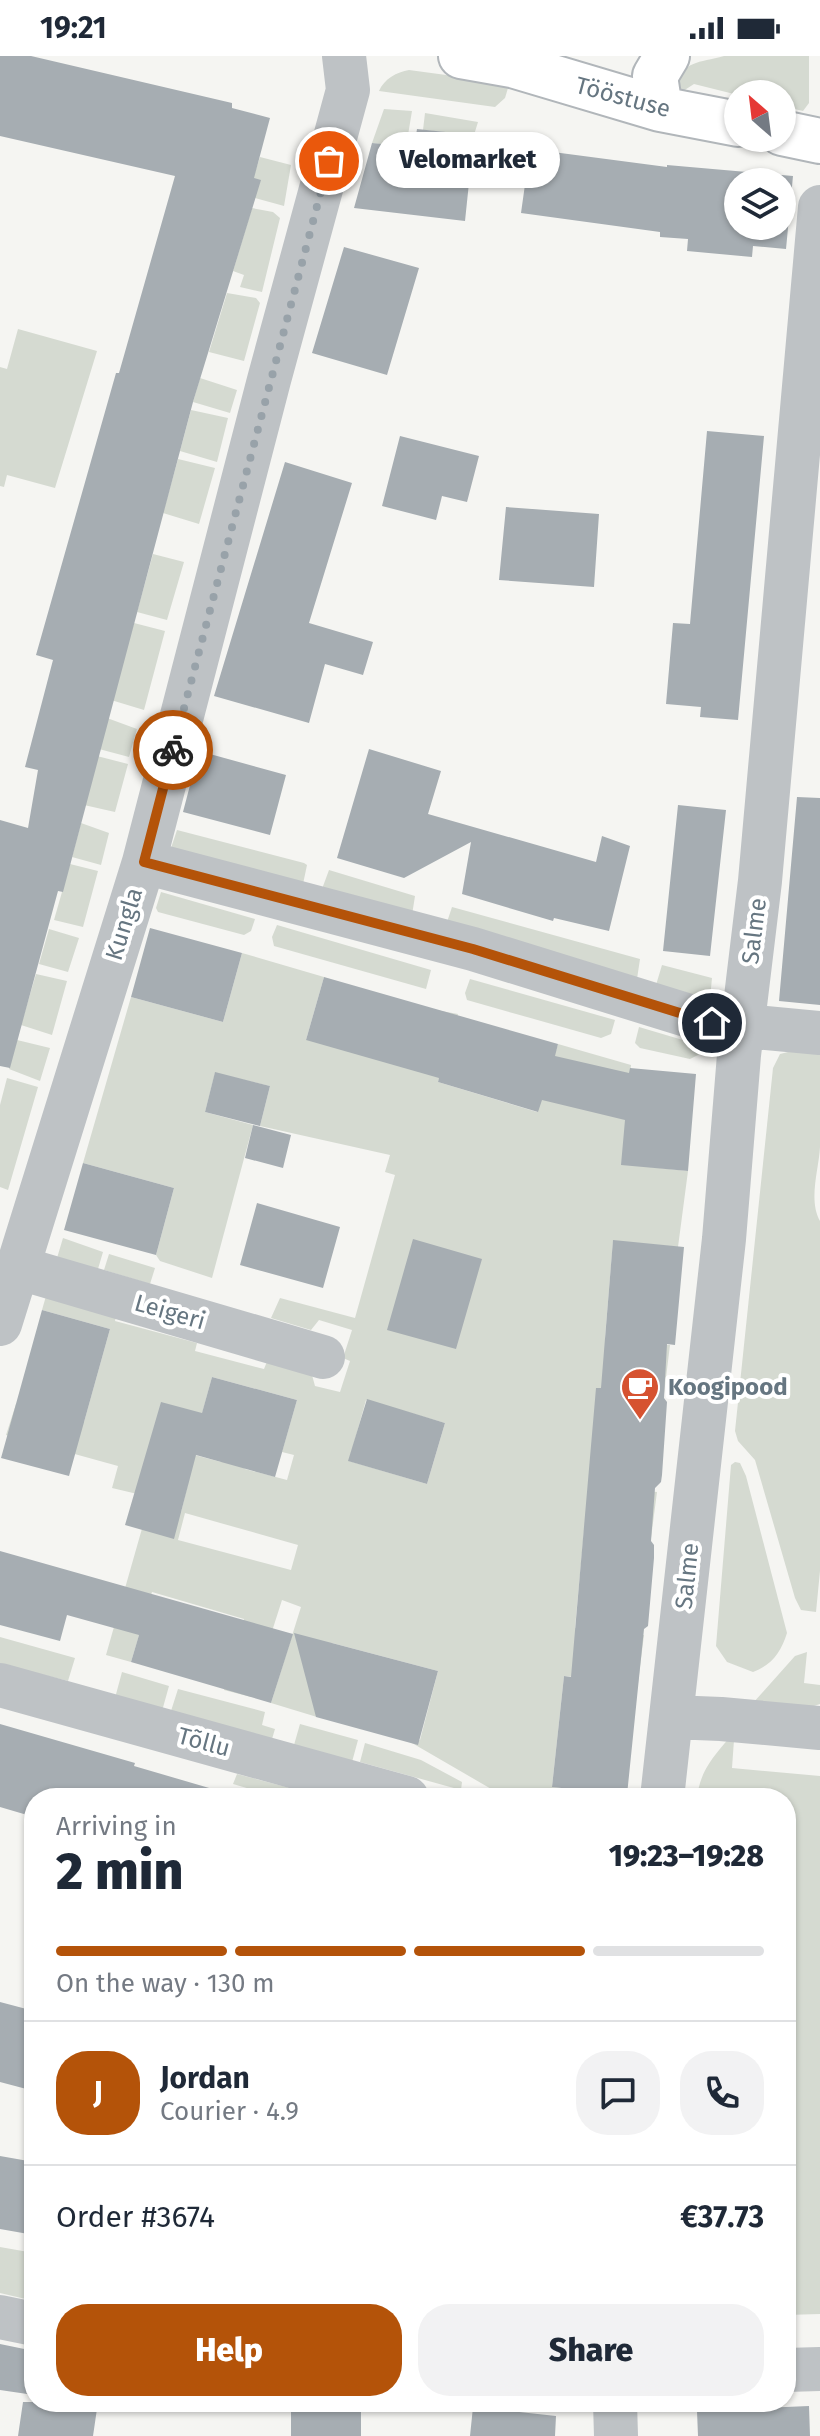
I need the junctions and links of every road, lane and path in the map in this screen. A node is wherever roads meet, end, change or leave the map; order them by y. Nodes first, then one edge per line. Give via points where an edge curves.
1 (344, 56) edge
2 (461, 56) edge
3 (583, 56) edge
4 (667, 56) edge
5 (512, 65) junction
6 (660, 109) junction
7 (724, 121) edge
8 (796, 136) edge
9 (820, 141) edge
10 (820, 207) edge
11 (144, 862) junction
12 (742, 1026) junction
13 (820, 1033) edge
14 (16, 1267) junction
15 (0, 1324) edge
16 (323, 1357) dead end
17 (0, 1685) edge
18 (671, 1717) junction
19 (820, 1728) edge
20 (371, 1788) edge
21 (663, 1788) edge
22 (0, 2317) edge
23 (24, 2322) edge
24 (820, 2369) edge
25 (796, 2370) edge
26 (615, 2412) edge
27 (616, 2436) edge

1 - 11 street, Kungla via 348,90
2 - 5 street, Tööstuse
3 - 5 street
4 - 6 street via 655,76
5 - 6 street, Tööstuse
6 - 7 street, Tööstuse
8 - 9 street
10 - 12 street, Salme via 760,881
11 - 12 street via 473,949 712,1023
11 - 14 street, Kungla
12 - 13 street
12 - 18 street, Salme
14 - 15 street, Kungla
14 - 16 street, Leigeri
17 - 20 street, Tõllu
18 - 19 street
18 - 21 street, Salme
22 - 23 street
24 - 25 street
26 - 27 street

